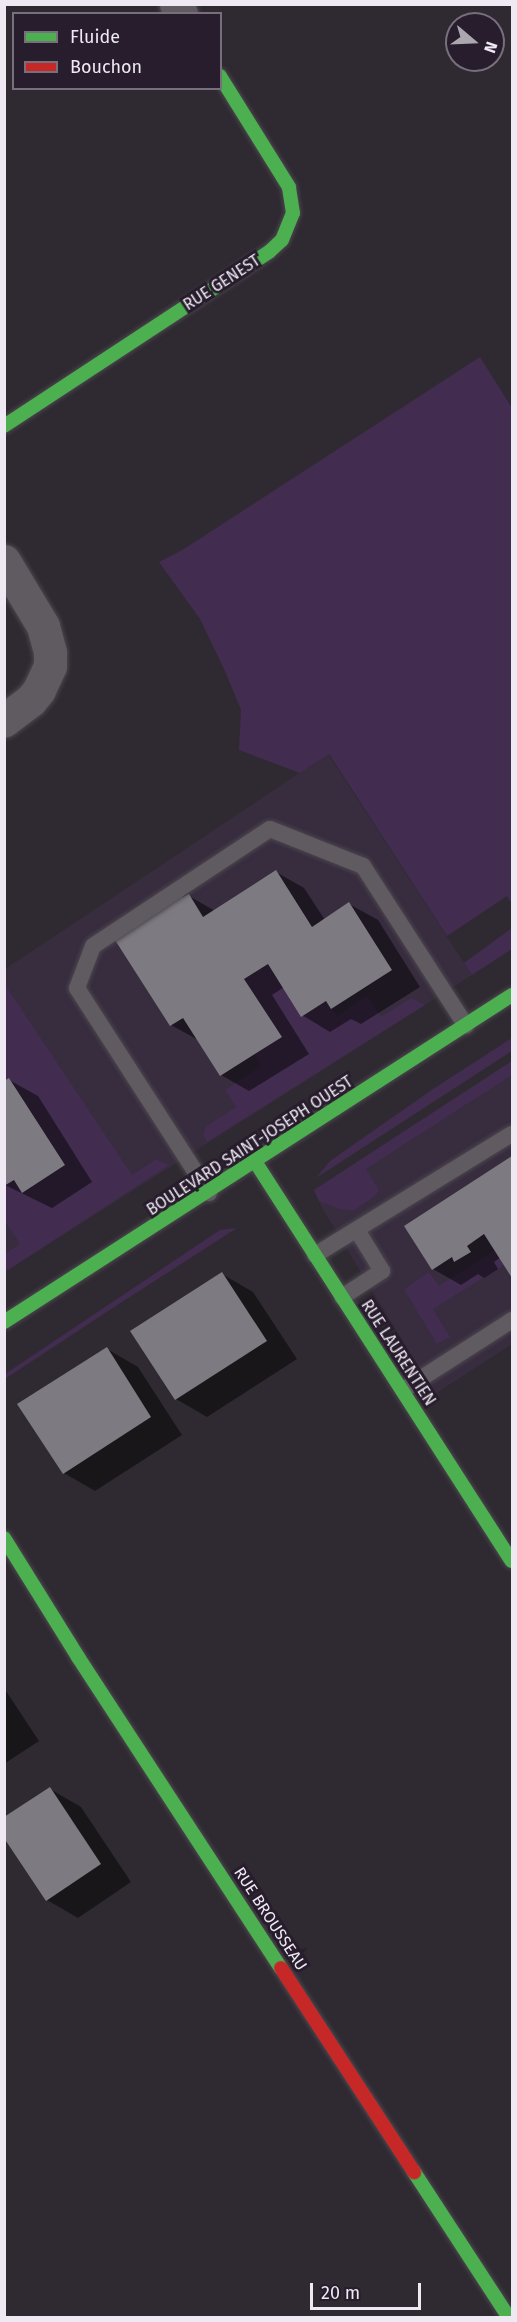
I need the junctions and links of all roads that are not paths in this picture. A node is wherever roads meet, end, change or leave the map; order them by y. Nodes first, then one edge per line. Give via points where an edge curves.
1 (222, 79) edge
2 (4, 426) edge
3 (4, 561) edge
4 (4, 720) edge
5 (513, 995) edge
6 (466, 1026) junction
7 (513, 1134) edge
8 (256, 1163) junction
9 (208, 1193) junction
10 (357, 1230) junction
11 (315, 1255) junction
12 (342, 1297) junction
13 (5, 1320) edge
14 (513, 1320) edge
15 (403, 1390) junction
16 (4, 1538) edge
17 (513, 1561) edge
18 (509, 2318) edge

1 - 2 street, RUE GENEST via 289,187 293,213 282,240
3 - 4 street via 43,626 50,653 50,666 39,690
5 - 6 street, BOULEVARD SAINT-JOSEPH OUEST
6 - 8 street, BOULEVARD SAINT-JOSEPH OUEST
6 - 9 lane via 363,866 270,829 93,946 77,988
7 - 10 lane
8 - 9 street, BOULEVARD SAINT-JOSEPH OUEST
8 - 11 street, RUE LAURENTIEN
9 - 13 street, BOULEVARD SAINT-JOSEPH OUEST
10 - 11 lane
10 - 12 lane via 382,1271
11 - 12 street, RUE LAURENTIEN
12 - 15 street, RUE LAURENTIEN
14 - 15 lane
15 - 17 street, RUE LAURENTIEN
16 - 18 street, RUE BROUSSEAU

